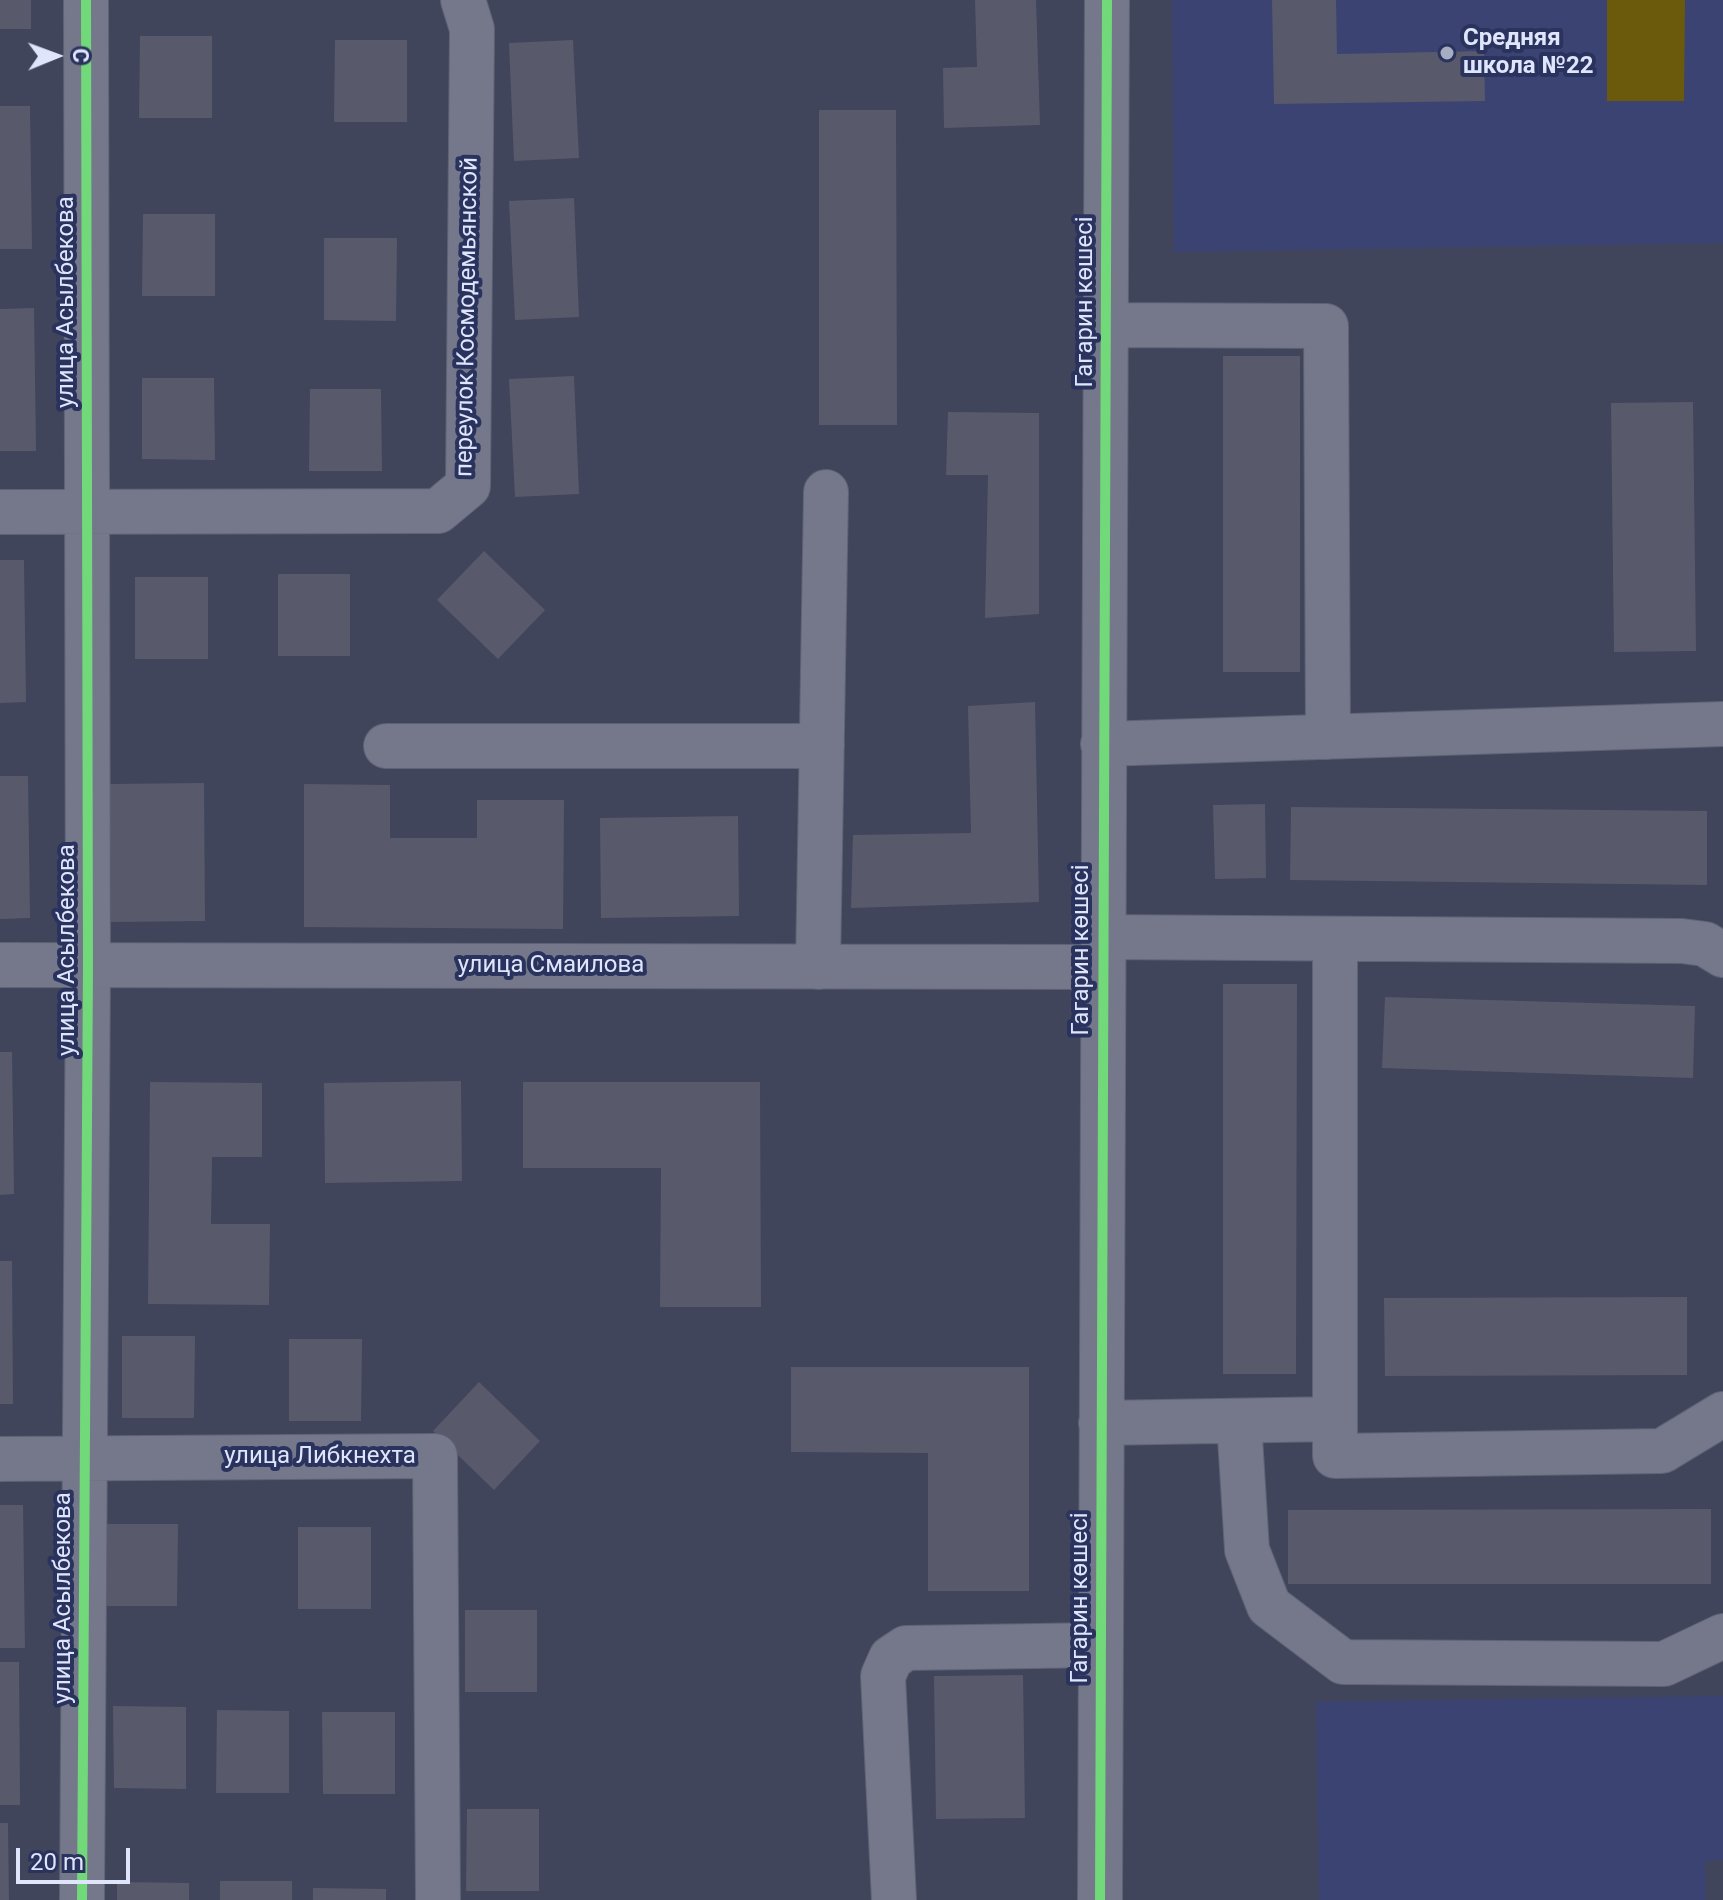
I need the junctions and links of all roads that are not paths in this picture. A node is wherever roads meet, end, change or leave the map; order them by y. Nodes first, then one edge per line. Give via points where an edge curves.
1 (86, 0) edge
2 (463, 0) edge
3 (1107, 0) edge
4 (1106, 325) junction
5 (826, 492) dead end
6 (0, 512) edge
7 (87, 512) junction
8 (1723, 724) edge
9 (1328, 737) junction
10 (1103, 744) junction
11 (386, 746) dead end
12 (822, 746) junction
13 (1335, 940) junction
14 (1102, 952) junction
15 (1723, 955) edge
16 (0, 965) edge
17 (88, 965) junction
18 (818, 967) junction
19 (1723, 1414) edge
20 (1335, 1419) junction
21 (1239, 1421) junction
22 (1101, 1423) junction
23 (85, 1458) junction
24 (0, 1459) edge
25 (1723, 1636) edge
26 (1101, 1645) junction
27 (82, 1900) edge
28 (438, 1900) edge
29 (894, 1900) edge
30 (1100, 1900) edge

1 - 7 street, улица Асылбекова
2 - 7 street, переулок Космодемьянской via 472,29 468,486 438,511
3 - 4 street, Гагарин көшесі
4 - 9 street via 1326,326
4 - 10 street, Гагарин көшесі
5 - 12 street
6 - 7 street, переулок Космодемьянской
7 - 17 street, улица Асылбекова
8 - 9 street
9 - 10 street
10 - 14 street, Гагарин көшесі
11 - 12 street
12 - 18 street
13 - 14 street, улица Смаилова
13 - 15 street, улица Смаилова via 1682,941 1705,944
13 - 20 street
14 - 18 street, улица Смаилова
14 - 22 street, Гагарин көшесі
16 - 17 street, улица Смаилова
17 - 18 street, улица Смаилова
17 - 23 street, улица Асылбекова
19 - 20 street via 1662,1451 1491,1454 1335,1456
20 - 21 street
21 - 22 street
21 - 25 street via 1247,1550 1269,1606 1343,1662 1664,1664
22 - 26 street, Гагарин көшесі
23 - 24 street, улица Либкнехта
23 - 27 street, улица Асылбекова
23 - 28 street, улица Либкнехта via 435,1456
26 - 29 street via 906,1648 891,1658 883,1676
26 - 30 street, Гагарин көшесі

